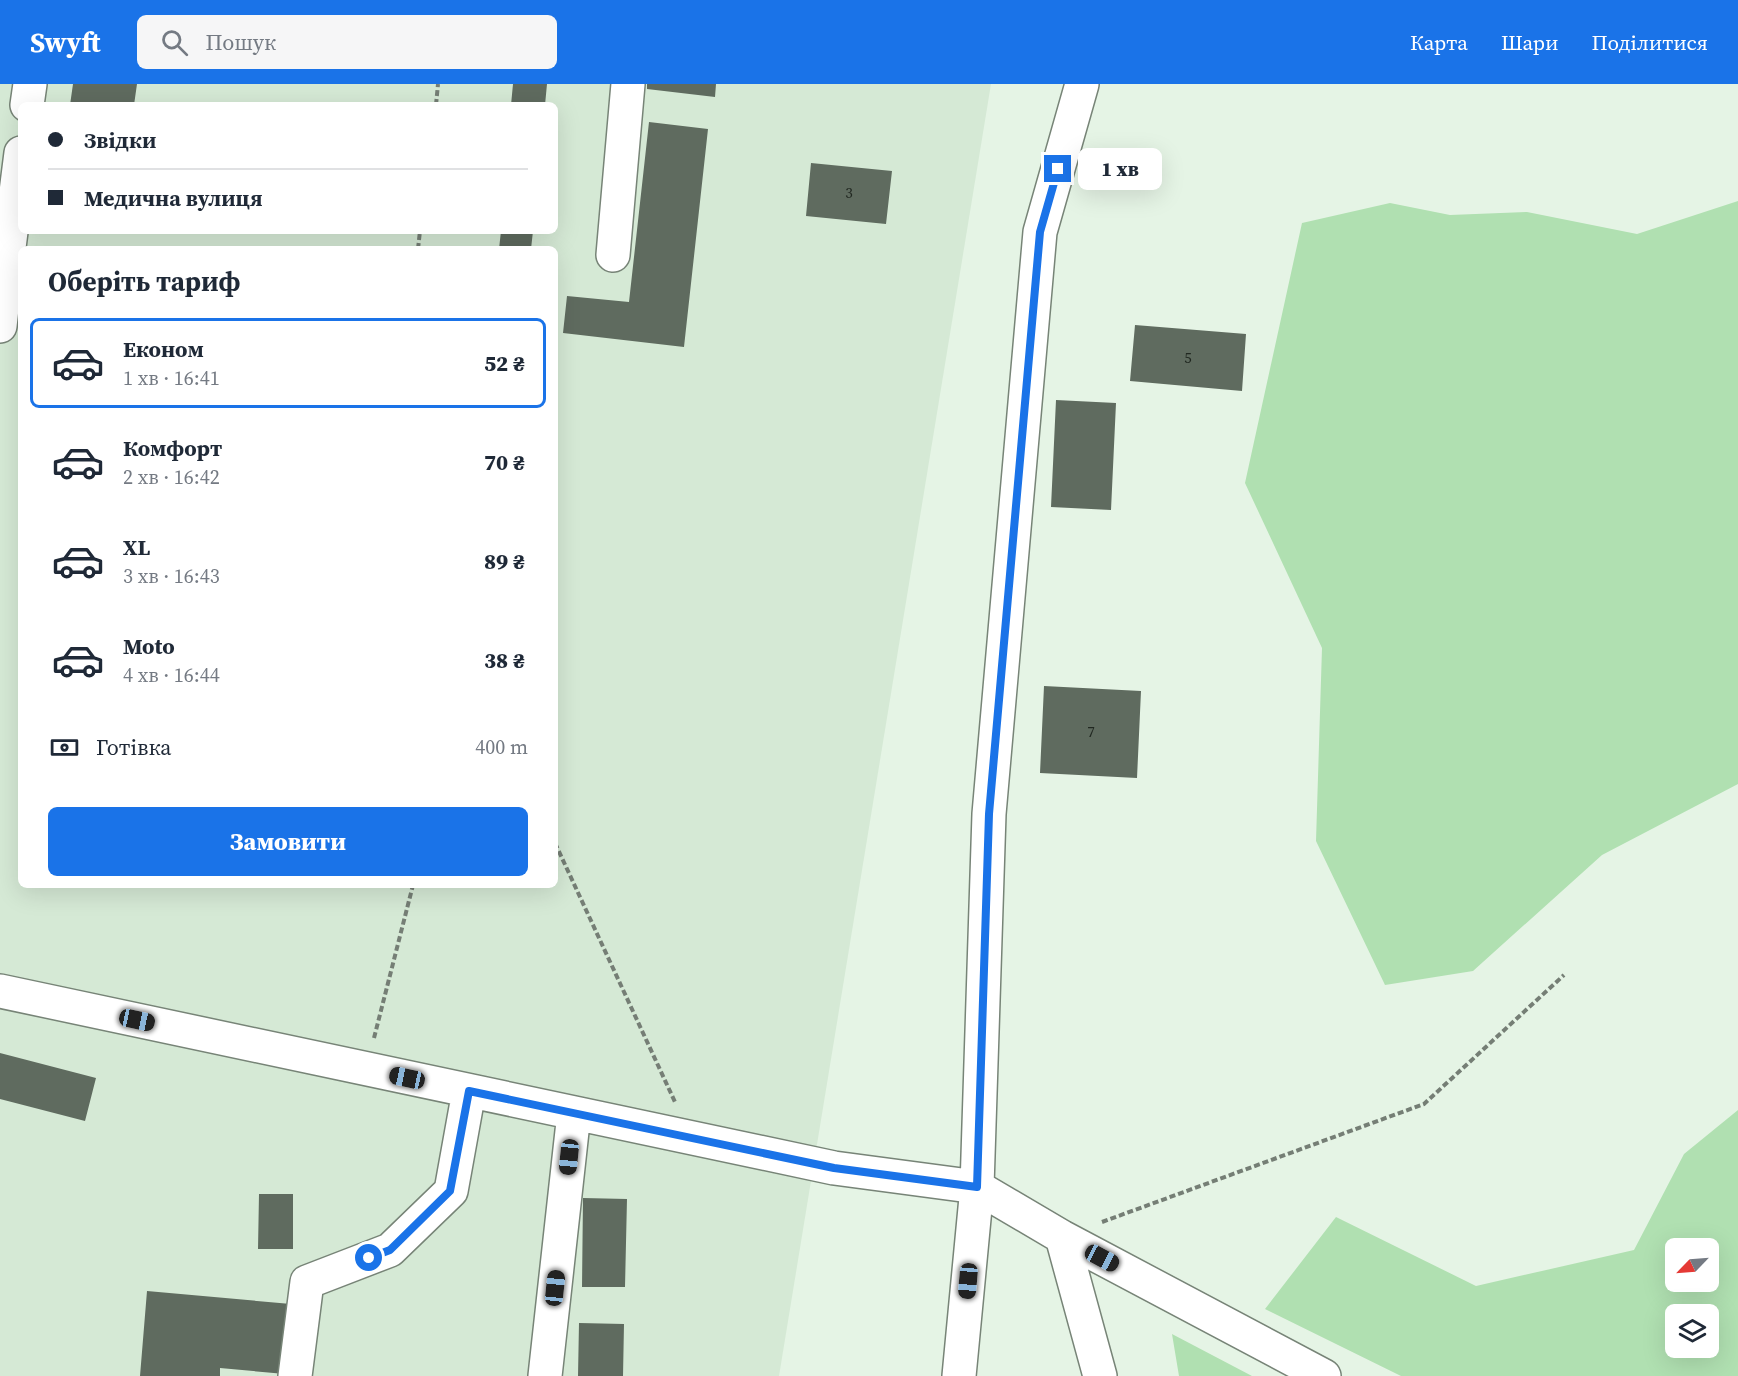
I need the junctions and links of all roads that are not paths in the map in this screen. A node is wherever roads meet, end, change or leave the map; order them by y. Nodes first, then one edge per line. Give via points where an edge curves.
1 (30, 84) edge
2 (628, 84) edge
3 (1082, 84) edge
4 (27, 102) edge
5 (18, 171) edge
6 (613, 255) dead end
7 (3, 263) edge
8 (0, 326) edge
9 (0, 991) edge
10 (469, 1091) junction
11 (573, 1113) junction
12 (977, 1187) junction
13 (1062, 1237) junction
14 (295, 1376) edge
15 (545, 1376) edge
16 (959, 1376) edge
17 (1100, 1376) edge
18 (1324, 1376) edge

1 - 4 street
2 - 6 street
3 - 12 street via 1040,232 989,814
5 - 7 street
7 - 8 street
9 - 10 street
10 - 11 street
10 - 14 street via 450,1191 390,1250 307,1282
11 - 12 street via 834,1168
11 - 15 street
12 - 13 street
12 - 16 street
13 - 17 street
13 - 18 street

